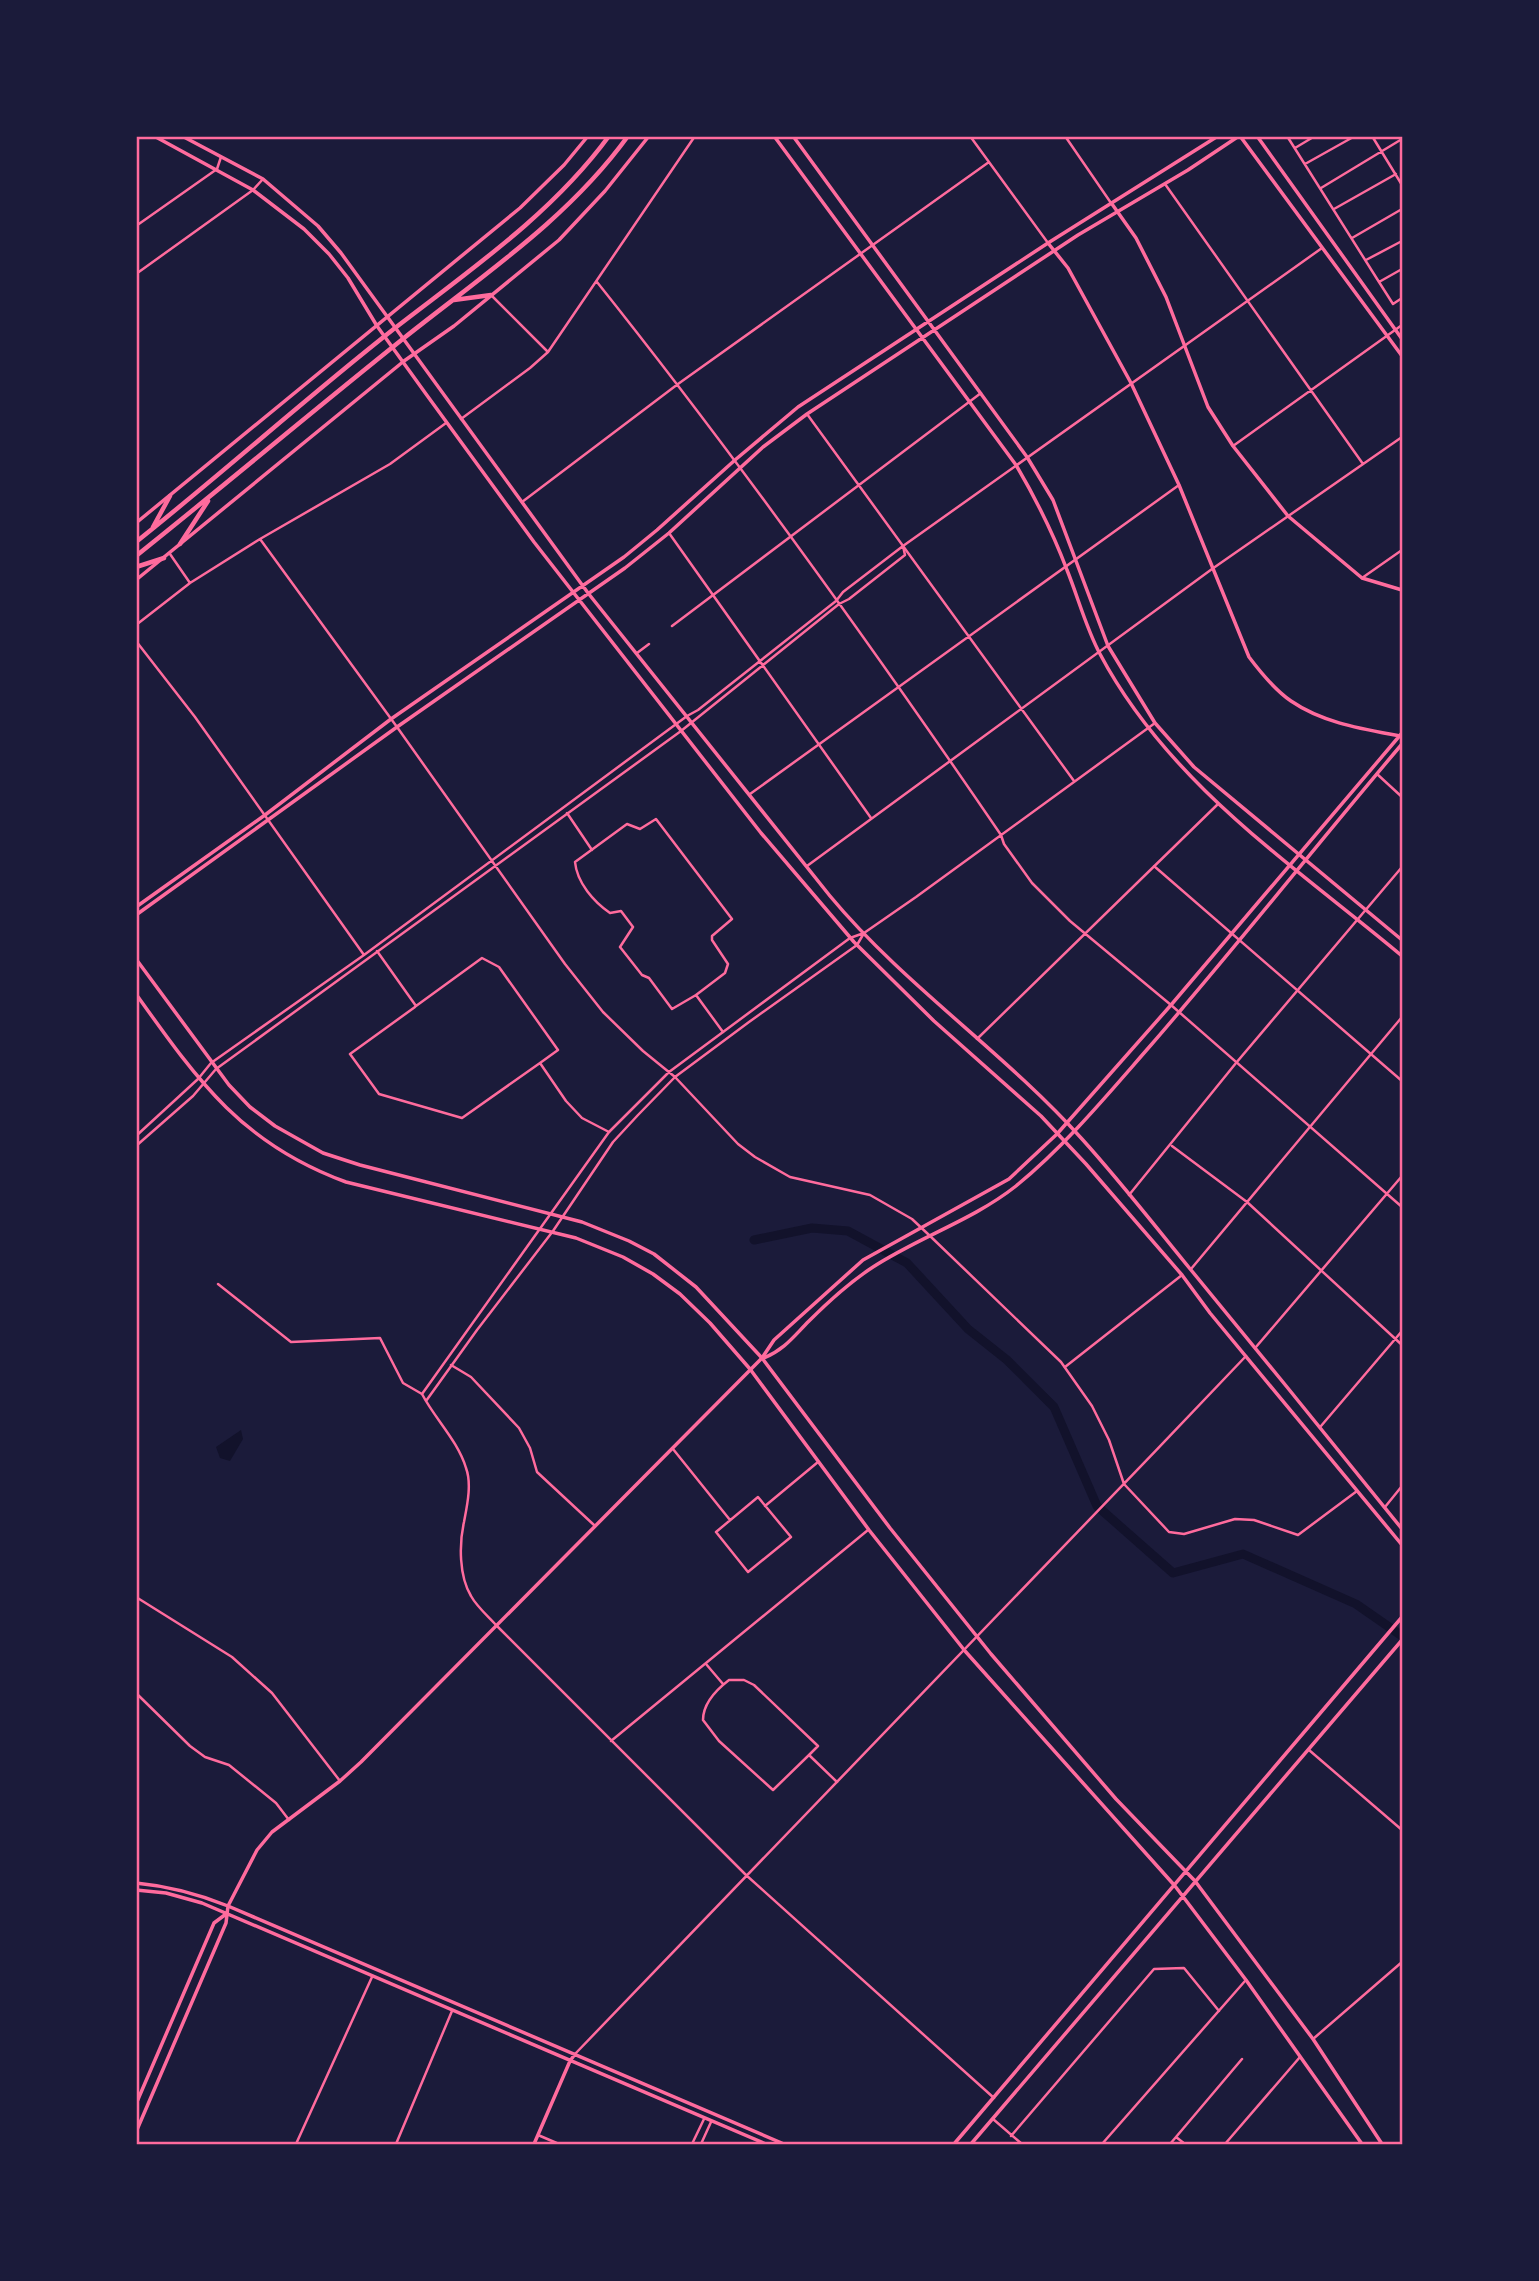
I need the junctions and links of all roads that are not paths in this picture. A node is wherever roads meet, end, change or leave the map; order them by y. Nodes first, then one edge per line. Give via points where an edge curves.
1 (154, 136) edge
2 (182, 136) edge
3 (588, 136) edge
4 (609, 136) edge
5 (628, 136) edge
6 (649, 136) edge
7 (695, 136) edge
8 (774, 136) edge
9 (970, 136) edge
10 (1065, 136) edge
11 (1218, 136) edge
12 (1239, 136) edge
13 (1257, 136) edge
14 (1287, 136) edge
15 (1315, 136) edge
16 (1355, 136) edge
17 (1372, 136) edge
18 (796, 137) edge
19 (1402, 139) edge
20 (1295, 148) junction
21 (1382, 152) junction
22 (221, 157) junction
23 (989, 162) junction
24 (1305, 164) junction
25 (217, 169) junction
26 (1402, 173) edge
27 (1396, 175) junction
28 (263, 179) junction
29 (1165, 184) junction
30 (1402, 185) edge
31 (1320, 188) junction
32 (253, 190) junction
33 (1112, 204) junction
34 (1334, 209) junction
35 (1402, 209) edge
36 (1117, 211) junction
37 (136, 226) edge
38 (1352, 238) junction
39 (1402, 241) edge
40 (1048, 243) junction
41 (874, 245) junction
42 (1322, 248) junction
43 (1055, 250) junction
44 (861, 255) junction
45 (1366, 260) junction
46 (1402, 269) edge
47 (136, 274) edge
48 (597, 282) junction
49 (1380, 282) junction
50 (491, 295) junction
51 (1402, 298) edge
52 (453, 300) junction
53 (1247, 301) junction
54 (386, 317) junction
55 (929, 321) junction
56 (1402, 324) edge
57 (377, 326) junction
58 (394, 328) junction
59 (935, 328) junction
60 (916, 330) junction
61 (1395, 330) junction
62 (1387, 335) junction
63 (385, 336) junction
64 (921, 338) junction
65 (403, 339) junction
66 (1402, 340) edge
67 (1183, 346) junction
68 (393, 347) junction
69 (548, 352) junction
70 (414, 355) junction
71 (1402, 356) edge
72 (404, 361) junction
73 (1131, 383) junction
74 (678, 384) junction
75 (1310, 391) junction
76 (981, 393) junction
77 (970, 401) junction
78 (807, 414) junction
79 (461, 419) junction
80 (446, 423) junction
81 (1402, 437) edge
82 (1233, 446) junction
83 (1027, 457) junction
84 (735, 460) junction
85 (1363, 464) junction
86 (1016, 465) junction
87 (740, 467) junction
88 (859, 485) junction
89 (1179, 485) junction
90 (170, 496) junction
91 (210, 496) junction
92 (522, 502) junction
93 (1288, 516) junction
94 (136, 523) edge
95 (151, 531) junction
96 (669, 533) junction
97 (790, 537) junction
98 (260, 539) junction
99 (136, 542) edge
100 (180, 544) junction
101 (903, 546) junction
102 (1402, 550) edge
103 (169, 554) junction
104 (136, 556) edge
105 (164, 558) junction
106 (1076, 559) junction
107 (1066, 566) junction
108 (136, 567) edge
109 (1212, 569) junction
110 (1362, 578) junction
111 (136, 580) edge
112 (190, 583) junction
113 (582, 585) junction
114 (1402, 590) edge
115 (572, 592) junction
116 (588, 593) junction
117 (713, 596) junction
118 (578, 600) junction
119 (837, 602) junction
120 (136, 625) edge
121 (672, 626) dead end
122 (969, 636) junction
123 (136, 641) edge
124 (649, 644) dead end
125 (1108, 646) junction
126 (637, 653) junction
127 (1099, 653) junction
128 (761, 663) junction
129 (899, 686) junction
130 (1022, 709) junction
131 (687, 716) junction
132 (391, 719) junction
133 (691, 721) junction
134 (1155, 723) junction
135 (676, 724) junction
136 (397, 727) junction
137 (1146, 729) junction
138 (681, 731) junction
139 (1402, 735) edge
140 (818, 744) junction
141 (1402, 744) edge
142 (950, 762) junction
143 (1377, 774) junction
144 (1074, 781) junction
145 (750, 794) junction
146 (1402, 797) edge
147 (1218, 804) junction
148 (566, 814) junction
149 (265, 815) junction
150 (871, 818) junction
151 (268, 820) junction
152 (1001, 835) junction
153 (593, 850) junction
154 (1298, 854) junction
155 (1304, 859) junction
156 (491, 861) junction
157 (1289, 864) junction
158 (495, 865) junction
159 (807, 866) junction
160 (1154, 866) junction
161 (1402, 867) edge
162 (1297, 870) junction
163 (136, 906) edge
164 (1366, 910) junction
165 (136, 915) edge
166 (1358, 919) junction
167 (1231, 932) junction
168 (864, 933) junction
169 (1085, 933) junction
170 (850, 938) junction
171 (1240, 939) junction
172 (1402, 940) edge
173 (857, 945) junction
174 (374, 947) junction
175 (377, 951) junction
176 (364, 955) junction
177 (1402, 956) edge
178 (136, 959) edge
179 (1298, 990) junction
180 (136, 994) edge
181 (696, 995) junction
182 (1171, 1005) junction
183 (416, 1006) junction
184 (1179, 1013) junction
185 (1402, 1017) edge
186 (723, 1031) junction
187 (977, 1039) junction
188 (1371, 1055) junction
189 (211, 1063) junction
190 (540, 1063) junction
191 (1236, 1063) junction
192 (216, 1069) junction
193 (669, 1072) junction
194 (675, 1077) junction
195 (198, 1079) junction
196 (1402, 1081) edge
197 (204, 1085) junction
198 (1067, 1124) junction
199 (1310, 1127) junction
200 (609, 1132) junction
201 (1075, 1132) junction
202 (1057, 1134) junction
203 (136, 1136) edge
204 (1064, 1142) junction
205 (1171, 1145) junction
206 (136, 1146) edge
207 (1402, 1177) edge
208 (1387, 1194) junction
209 (1129, 1195) junction
210 (1247, 1202) junction
211 (1402, 1207) edge
212 (551, 1213) junction
213 (561, 1218) junction
214 (920, 1227) junction
215 (541, 1229) junction
216 (553, 1231) junction
217 (929, 1235) junction
218 (1190, 1269) junction
219 (1322, 1271) junction
220 (1182, 1275) junction
221 (218, 1284) dead end
222 (1402, 1331) edge
223 (1396, 1339) junction
224 (1402, 1345) edge
225 (1256, 1347) junction
226 (1246, 1356) junction
227 (762, 1358) junction
228 (452, 1365) junction
229 (1065, 1367) junction
230 (750, 1369) junction
231 (422, 1394) junction
232 (426, 1401) junction
233 (1321, 1426) junction
234 (672, 1448) junction
235 (818, 1462) junction
236 (1125, 1484) junction
237 (1402, 1486) edge
238 (1357, 1491) junction
239 (765, 1506) junction
240 (1385, 1507) junction
241 (730, 1520) junction
242 (594, 1525) junction
243 (1402, 1529) edge
244 (869, 1530) junction
245 (1402, 1545) edge
246 (136, 1597) edge
247 (1402, 1617) edge
248 (496, 1625) junction
249 (978, 1638) junction
250 (1402, 1640) edge
251 (965, 1651) junction
252 (705, 1664) junction
253 (723, 1684) junction
254 (136, 1693) edge
255 (611, 1741) junction
256 (1307, 1749) junction
257 (809, 1755) junction
258 (340, 1781) junction
259 (837, 1782) junction
260 (289, 1820) junction
261 (1402, 1830) edge
262 (1186, 1873) junction
263 (746, 1874) junction
264 (1195, 1881) junction
265 (136, 1883) edge
266 (1175, 1886) junction
267 (136, 1890) edge
268 (1182, 1896) junction
269 (228, 1906) junction
270 (226, 1914) junction
271 (1402, 1962) edge
272 (372, 1977) junction
273 (1246, 1980) junction
274 (452, 2011) junction
275 (1219, 2011) junction
276 (1313, 2039) junction
277 (575, 2054) junction
278 (1300, 2057) junction
279 (1242, 2059) dead end
280 (570, 2060) junction
281 (994, 2098) junction
282 (136, 2104) edge
283 (704, 2118) junction
284 (993, 2119) junction
285 (712, 2121) junction
286 (139, 2122) edge
287 (137, 2129) edge
288 (538, 2136) junction
289 (1012, 2136) junction
290 (1176, 2137) junction
291 (296, 2144) edge
292 (396, 2144) edge
293 (534, 2144) edge
294 (559, 2144) edge
295 (692, 2144) edge
296 (701, 2144) edge
297 (766, 2144) edge
298 (784, 2144) edge
299 (954, 2144) edge
300 (971, 2144) edge
301 (1022, 2144) edge
302 (1102, 2144) edge
303 (1170, 2144) edge
304 (1185, 2144) edge
305 (1225, 2144) edge
306 (1362, 2144) edge
307 (1382, 2144) edge

1 - 25 main road
2 - 22 main road
3 - 54 main road via 520,208
4 - 58 highway via 531,218 468,274
5 - 52 highway via 566,208
6 - 50 main road via 559,240
7 - 48 street
8 - 44 main road
9 - 23 street
10 - 33 street
11 - 33 main road
12 - 29 main road
12 - 42 main road
13 - 61 main road
14 - 20 street
15 - 20 street
16 - 24 street
17 - 21 street
18 - 41 main road
19 - 21 street
20 - 24 street
21 - 27 street
21 - 31 street
22 - 25 street
22 - 28 main road
23 - 40 street
23 - 41 street
24 - 31 street
25 - 32 main road
25 - 37 street
26 - 27 street
27 - 30 street
27 - 34 street
28 - 32 street
28 - 54 main road via 318,226
29 - 36 main road
29 - 53 street
31 - 34 street
32 - 47 street
32 - 57 main road via 329,254
33 - 36 main road
33 - 40 main road
34 - 38 street
35 - 38 street
36 - 43 main road
36 - 67 main road via 1166,297
38 - 45 street
39 - 45 street
40 - 43 main road
40 - 55 main road
41 - 44 street
41 - 55 main road
42 - 53 street
42 - 62 main road
43 - 59 main road
43 - 73 main road
44 - 60 main road
44 - 74 street
45 - 49 street
46 - 49 street
48 - 69 street
48 - 74 street
49 - 51 street via 1393,304
50 - 52 highway
50 - 69 street
50 - 70 main road
52 - 65 highway
53 - 67 street
53 - 75 street
54 - 57 main road
54 - 58 main road
55 - 59 main road
55 - 60 main road
56 - 61 street
57 - 63 main road
57 - 90 main road
58 - 63 highway
58 - 65 main road
59 - 64 main road
59 - 76 main road
60 - 64 main road
60 - 84 main road via 798,407
61 - 62 street
61 - 66 main road
62 - 71 main road
62 - 75 street
63 - 68 main road
63 - 95 highway
64 - 77 main road
64 - 78 main road
65 - 68 highway
65 - 70 main road
67 - 73 street
67 - 82 main road via 1208,407
68 - 72 main road
68 - 91 highway
69 - 79 street
70 - 72 main road
70 - 79 main road
72 - 80 main road
72 - 100 main road
73 - 83 street
73 - 89 main road
74 - 84 street
74 - 92 street
75 - 82 street
75 - 85 street
76 - 77 street
76 - 83 main road
77 - 86 main road
77 - 88 street
78 - 87 main road
78 - 88 street
79 - 92 main road
80 - 98 street via 390,464
80 - 115 main road
81 - 85 street
82 - 93 main road
83 - 86 street
83 - 106 main road via 1053,500
84 - 87 street
84 - 113 main road via 657,530
85 - 93 street
86 - 101 street
86 - 107 main road via 1041,506
87 - 96 main road
87 - 97 street
88 - 97 street
88 - 101 street
89 - 106 street
89 - 109 main road
90 - 94 main road
90 - 95 highway
91 - 100 highway
91 - 104 highway
92 - 113 main road
93 - 109 street
93 - 110 main road
95 - 99 highway
96 - 116 main road
96 - 117 street
97 - 117 street
97 - 119 street
98 - 112 street
98 - 132 street
100 - 103 main road
101 - 119 street via 843,592
101 - 119 street via 905,555 849,599
101 - 122 street
102 - 110 street
103 - 105 main road
103 - 112 street
105 - 108 highway
105 - 111 main road
106 - 107 street
106 - 125 main road
107 - 122 street
107 - 127 main road
109 - 125 street
109 - 139 main road via 1249,657 1291,701 1328,720
110 - 114 main road
112 - 120 street
113 - 115 main road
113 - 116 main road
115 - 118 main road
115 - 132 main road
116 - 118 main road
116 - 126 main road
117 - 121 street
117 - 128 street
118 - 135 main road
118 - 136 main road
119 - 128 street
119 - 129 street
122 - 129 street
122 - 130 street
123 - 149 street
124 - 126 street
125 - 127 street
125 - 134 main road
126 - 131 main road
127 - 130 street
127 - 137 main road
128 - 131 street
128 - 133 street
128 - 140 street
129 - 140 street
129 - 142 street
130 - 142 street
130 - 144 street
131 - 133 main road
131 - 135 street
132 - 136 street
132 - 149 main road
133 - 138 street
133 - 145 main road
134 - 137 street
134 - 154 main road via 1194,767
135 - 138 main road
135 - 156 street
136 - 151 main road
136 - 156 street
137 - 144 street
137 - 147 main road
138 - 148 street
138 - 170 main road
139 - 154 main road
140 - 145 street
140 - 150 street
141 - 143 main road
142 - 150 street
142 - 152 street
143 - 146 street
143 - 155 main road
144 - 152 street
145 - 159 main road
147 - 157 main road
147 - 160 street
148 - 153 street
148 - 158 street
149 - 151 street
149 - 163 main road
150 - 159 street
151 - 165 main road
151 - 176 street
152 - 168 street
152 - 169 street via 1032,883
153 - 181 street via 575,862 576,875 599,905 610,913 621,911 633,927 620,947 672,1009
153 - 181 street via 627,824 639,829 656,819 732,919 712,936 728,969
154 - 155 main road
154 - 157 main road
155 - 162 main road
155 - 164 main road
156 - 158 street
156 - 174 street
157 - 162 main road
157 - 167 main road
158 - 175 street
158 - 193 street via 603,1012
159 - 168 main road
160 - 167 street
160 - 169 street
161 - 164 street
162 - 166 main road
162 - 171 main road
164 - 166 street
164 - 172 main road
166 - 177 main road
166 - 179 street
167 - 171 street
167 - 182 main road
168 - 170 street
168 - 173 street
168 - 187 main road
169 - 182 street
169 - 187 street
170 - 173 main road
170 - 186 street
171 - 179 street
171 - 184 main road
173 - 194 street
173 - 202 main road
174 - 175 street
174 - 176 street
175 - 183 street
175 - 192 street
176 - 189 street
178 - 189 main road
179 - 188 street
179 - 191 street
180 - 195 main road
181 - 186 street
182 - 184 street
182 - 198 main road
183 - 190 street via 482,958 499,967 558,1050
183 - 190 street via 350,1054 379,1094 462,1118
184 - 191 street
184 - 201 main road
185 - 188 street
186 - 193 street
187 - 198 main road
188 - 196 street
188 - 199 street
189 - 192 main road
189 - 195 street
190 - 200 street via 582,1118
191 - 199 street
191 - 205 street
192 - 197 street
192 - 212 main road via 250,1107 323,1153
193 - 194 street
193 - 200 street
194 - 213 street via 613,1142
194 - 214 street via 738,1144 780,1173 870,1195
195 - 197 main road
195 - 203 street
197 - 206 street
197 - 215 main road via 268,1143 318,1172 386,1193
198 - 201 main road
198 - 202 main road
199 - 208 street
199 - 210 street
200 - 212 street
201 - 204 main road
201 - 209 main road
202 - 204 main road
202 - 214 main road via 1009,1179
204 - 217 main road via 1013,1188
204 - 220 main road
205 - 209 street
205 - 210 street
207 - 208 street
208 - 211 street
208 - 219 street
209 - 218 main road
210 - 218 street
210 - 219 street
212 - 213 main road
212 - 215 street
213 - 216 street
213 - 227 main road via 654,1254 695,1287
214 - 217 street
214 - 227 main road via 867,1258 832,1286 774,1340
215 - 216 main road
215 - 231 street
216 - 228 street
216 - 230 main road via 623,1256 653,1274 710,1323
217 - 227 main road via 873,1267 837,1294 781,1351
217 - 229 street
218 - 225 main road
219 - 223 street
219 - 225 street
220 - 226 main road
220 - 229 street
221 - 231 street via 291,1342 380,1338 403,1383
222 - 223 street
223 - 224 street
223 - 233 street
225 - 233 main road
226 - 236 street
226 - 238 main road
227 - 230 main road
227 - 249 main road
228 - 232 street
228 - 242 street via 471,1377 519,1428 537,1472
229 - 236 street via 1110,1440
230 - 234 main road
230 - 235 main road
231 - 232 street
232 - 248 street via 467,1470 462,1569 470,1596
233 - 240 main road
234 - 241 street
234 - 242 main road
235 - 239 street
235 - 244 main road
236 - 238 street via 1169,1532 1184,1534 1235,1519 1254,1520 1298,1535
236 - 249 street
237 - 240 street
238 - 245 main road
239 - 241 street via 758,1497
239 - 241 street via 791,1537 748,1572 716,1532
240 - 243 main road
242 - 248 main road
244 - 251 main road
244 - 252 street
246 - 258 street via 232,1657 272,1693
247 - 262 main road
248 - 255 street
248 - 258 main road
249 - 251 street
249 - 262 main road
250 - 256 main road
251 - 259 street
251 - 266 main road
252 - 253 street
252 - 255 street
253 - 257 street via 744,1680 754,1685 818,1746
253 - 257 street via 712,1694 703,1720 719,1741 773,1790
254 - 260 street via 190,1746 229,1765 276,1803
255 - 263 street
256 - 261 street
256 - 264 main road
257 - 259 street
258 - 260 main road
259 - 263 street
260 - 269 main road via 257,1850
262 - 264 main road
262 - 266 main road
263 - 277 street
263 - 281 street
264 - 268 main road
264 - 276 main road
265 - 269 main road via 180,1890
266 - 268 main road
266 - 281 main road
267 - 270 main road via 166,1893
268 - 273 main road
268 - 284 main road
269 - 270 main road
269 - 277 main road
270 - 272 main road
270 - 282 main road via 214,1923
270 - 286 main road
271 - 276 street
272 - 274 main road
272 - 291 street
273 - 275 street
273 - 278 main road
274 - 280 main road
274 - 292 street
275 - 289 street via 1184,1968 1154,1969
275 - 302 street
276 - 307 main road
277 - 280 main road
277 - 298 main road
278 - 305 street
278 - 306 main road
279 - 290 street
280 - 283 main road
280 - 288 main road
281 - 299 main road
283 - 285 main road
283 - 295 street
284 - 289 street
284 - 300 main road
285 - 296 street
285 - 297 main road
286 - 287 main road
288 - 293 main road
288 - 294 street
289 - 301 street
290 - 303 street
290 - 304 street

